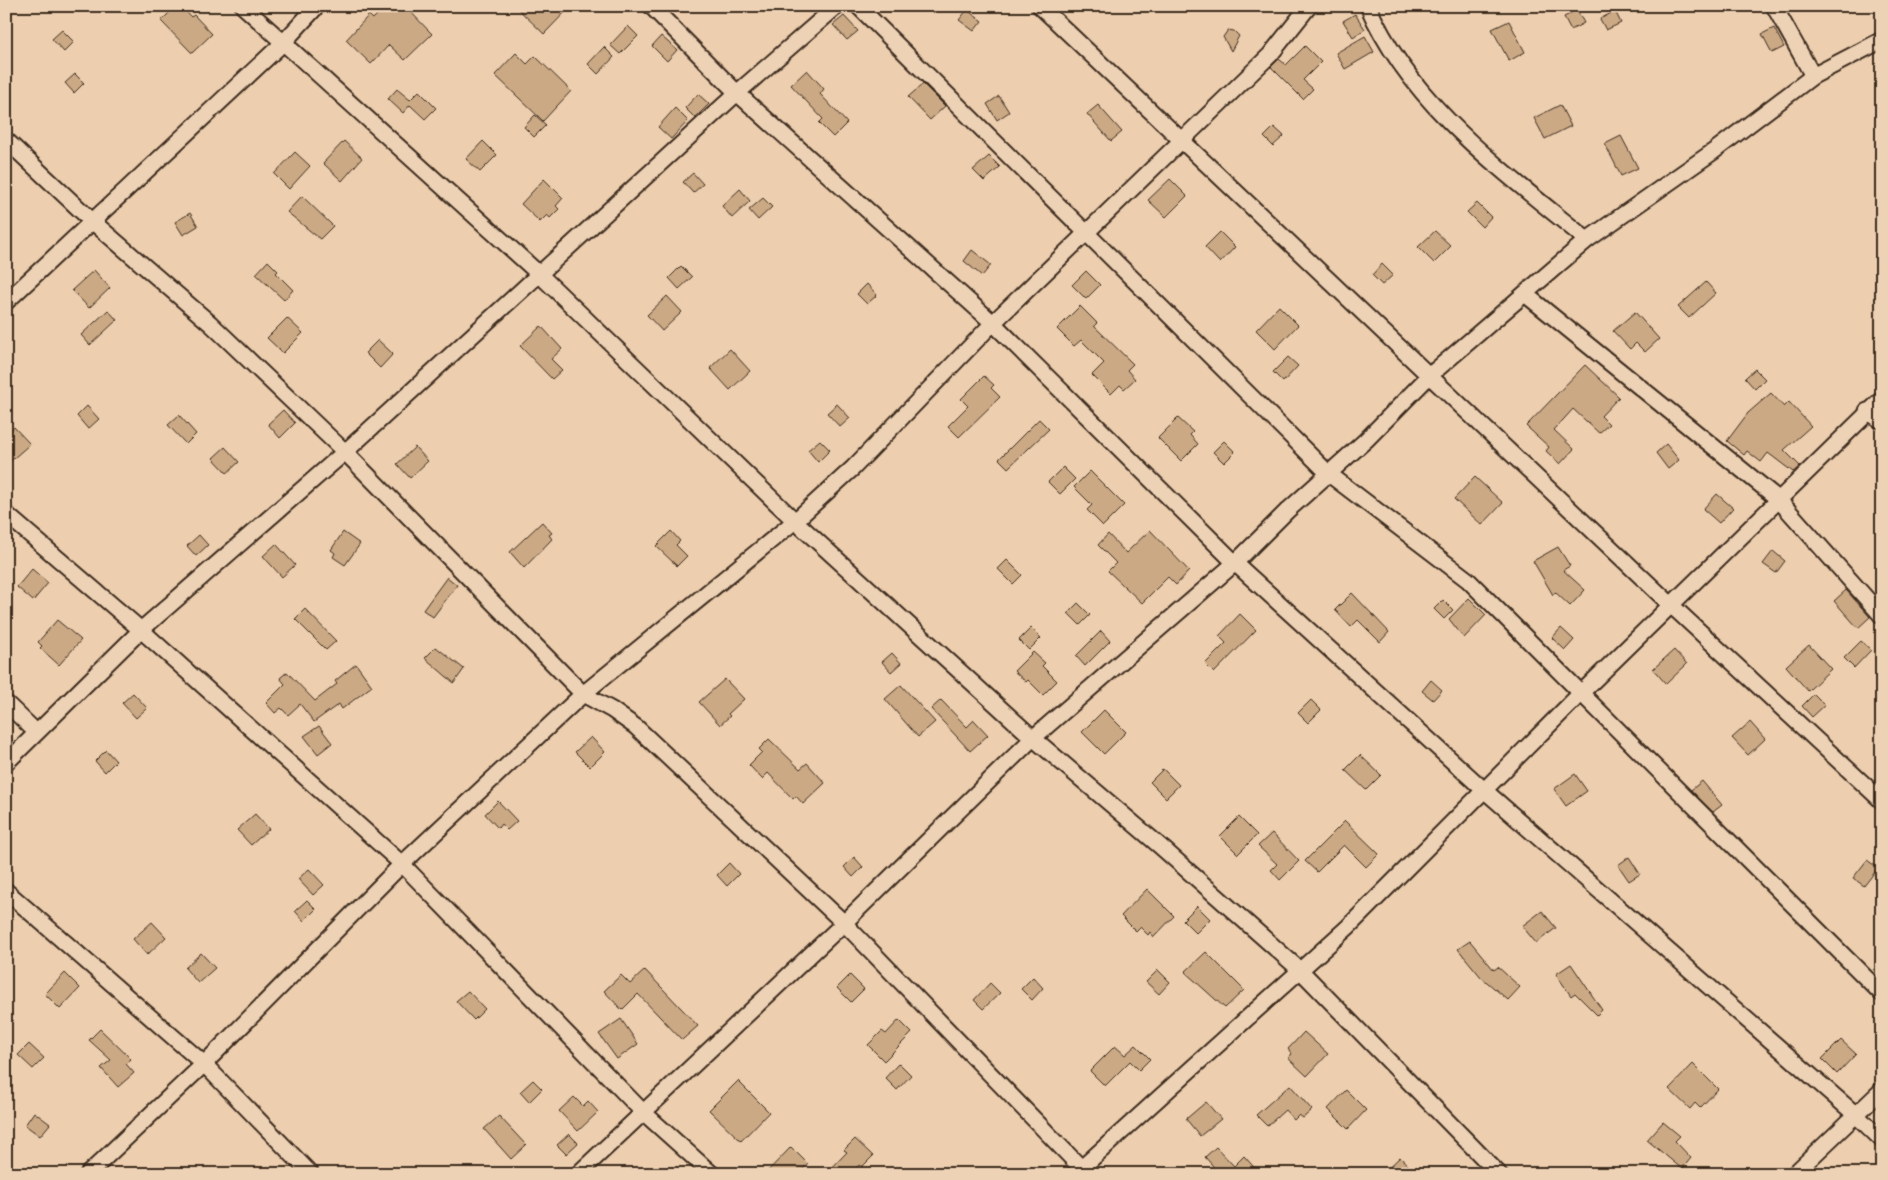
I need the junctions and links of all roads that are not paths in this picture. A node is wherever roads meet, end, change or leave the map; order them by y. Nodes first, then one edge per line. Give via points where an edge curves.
1 (243, 6) edge
2 (317, 6) edge
3 (650, 6) edge
4 (837, 6) edge
5 (858, 6) edge
6 (1040, 6) edge
7 (1309, 6) edge
8 (1774, 6) edge
9 (1371, 7) edge
10 (1882, 40) edge
11 (283, 43) junction
12 (1813, 76) junction
13 (737, 92) junction
14 (6, 140) edge
15 (1181, 142) junction
16 (92, 221) junction
17 (1085, 234) junction
18 (1587, 240) junction
19 (538, 273) junction
20 (1525, 294) junction
21 (6, 302) edge
22 (993, 323) junction
23 (1429, 376) junction
24 (1882, 399) edge
25 (1867, 411) junction
26 (1882, 421) edge
27 (345, 452) junction
28 (1329, 474) junction
29 (1778, 498) junction
30 (6, 514) edge
31 (794, 521) junction
32 (1235, 563) junction
33 (1671, 605) junction
34 (1882, 616) edge
35 (141, 630) junction
36 (1581, 693) junction
37 (583, 694) junction
38 (6, 702) edge
39 (36, 732) junction
40 (1033, 738) junction
41 (6, 763) edge
42 (1484, 790) junction
43 (1882, 801) edge
44 (402, 864) junction
45 (6, 891) edge
46 (844, 923) junction
47 (1300, 970) junction
48 (1882, 994) edge
49 (204, 1064) junction
50 (1882, 1090) edge
51 (643, 1112) junction
52 (1856, 1115) junction
53 (1882, 1140) edge
54 (1081, 1172) edge
55 (88, 1174) edge
56 (311, 1174) edge
57 (578, 1174) edge
58 (712, 1174) edge
59 (1499, 1174) edge
60 (1794, 1174) edge

1 - 11 street
2 - 11 street
3 - 13 street
4 - 13 street
5 - 17 street
6 - 15 street
7 - 15 street via 1270,55
8 - 12 street
9 - 18 street via 1385,42 1452,124
10 - 12 street
11 - 16 street
11 - 19 street
12 - 18 street via 1714,151
13 - 19 street
13 - 22 street
14 - 16 street
15 - 17 street
15 - 23 street
16 - 21 street
16 - 27 street via 211,324
17 - 22 street
17 - 28 street
18 - 20 street
19 - 27 street
19 - 31 street
20 - 23 street
20 - 29 street
22 - 31 street via 853,468
22 - 32 street
23 - 28 street
23 - 33 street
24 - 25 street
25 - 26 street
25 - 29 street
27 - 35 street
27 - 37 street
28 - 32 street
28 - 36 street via 1468,580
29 - 33 street
29 - 34 street
30 - 35 street
31 - 37 street
31 - 40 street
32 - 40 street
32 - 42 street
33 - 36 street
33 - 43 street
35 - 39 street
35 - 44 street
36 - 42 street
36 - 48 street
37 - 44 street
37 - 46 street via 636,727
38 - 39 street
39 - 41 street
40 - 46 street
40 - 47 street
42 - 47 street via 1348,927
42 - 52 street
44 - 49 street
44 - 51 street
45 - 49 street
46 - 51 street
46 - 54 street
47 - 54 street
47 - 59 street
49 - 55 street
49 - 56 street
50 - 52 street
51 - 57 street
51 - 58 street
52 - 53 street
52 - 60 street

